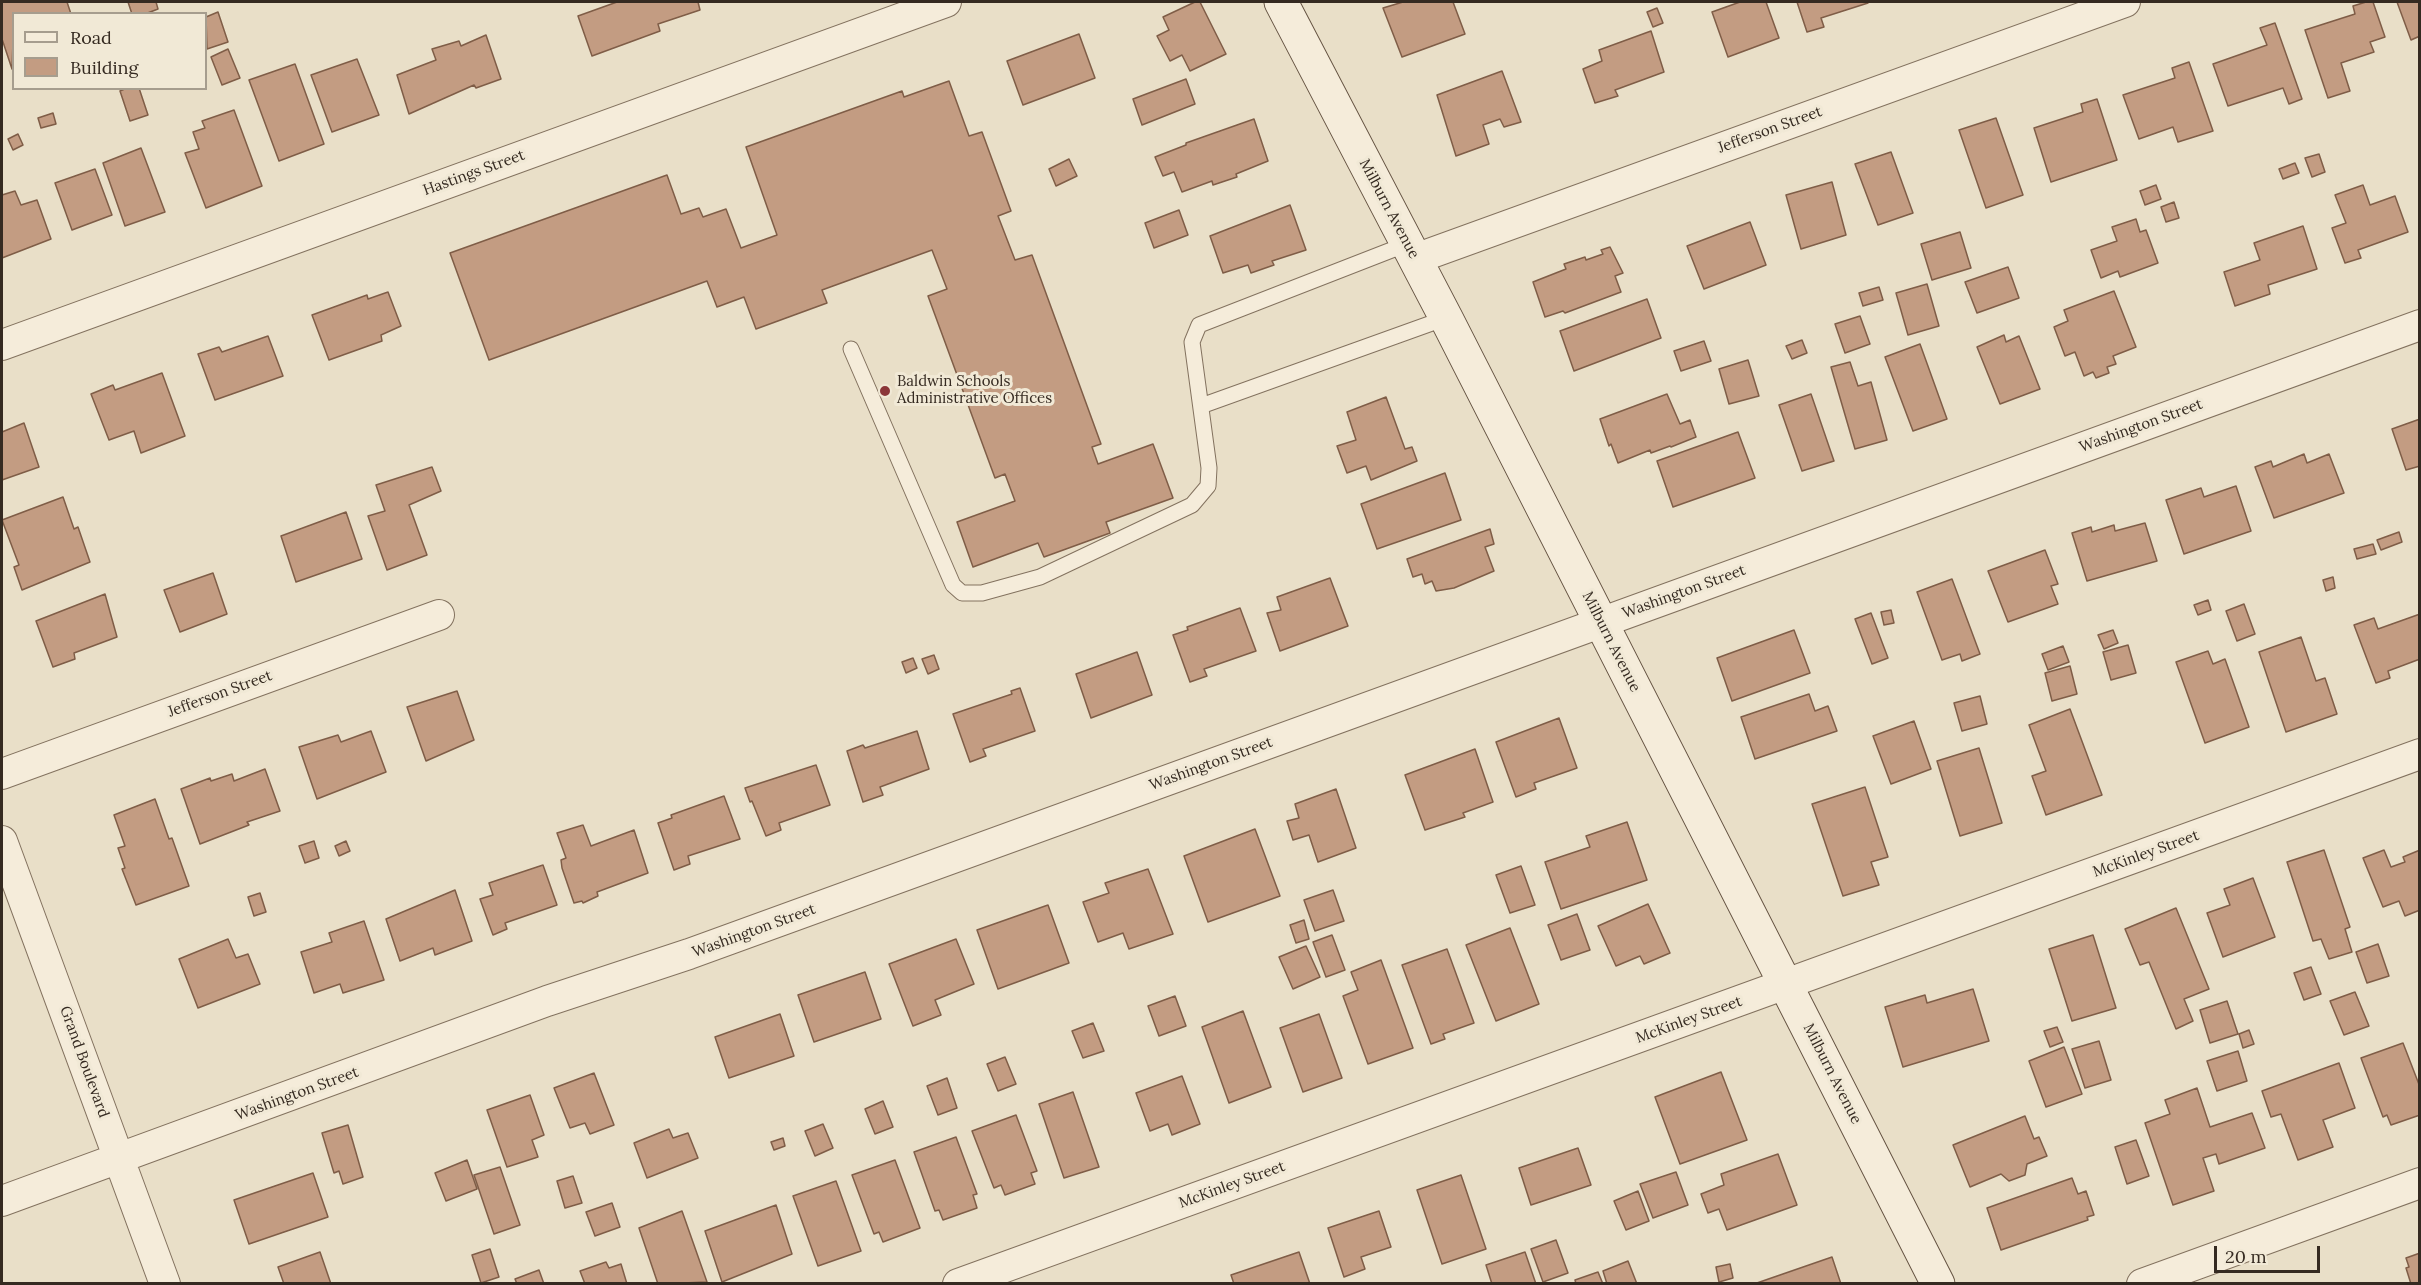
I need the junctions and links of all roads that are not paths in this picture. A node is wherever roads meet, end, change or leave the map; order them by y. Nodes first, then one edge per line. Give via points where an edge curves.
1 (946, 2) edge
2 (1281, 2) edge
3 (2126, 2) edge
4 (1411, 252) junction
5 (1446, 318) junction
6 (2420, 325) edge
7 (2, 345) edge
8 (851, 349) dead end
9 (1201, 406) junction
10 (439, 615) dead end
11 (1601, 622) junction
12 (2420, 754) edge
13 (2, 774) edge
14 (2, 841) edge
15 (1787, 985) junction
16 (120, 1160) junction
17 (2420, 1183) edge
18 (2, 1201) edge
19 (165, 1284) edge
20 (958, 1284) edge
21 (1938, 1284) edge
22 (2142, 1284) edge

1 - 7 street, Hastings Street
2 - 4 main road, Milburn Avenue
3 - 4 street, Jefferson Street
4 - 5 main road, Milburn Avenue
4 - 9 lane via 1199,325 1192,342
5 - 9 lane
5 - 11 main road, Milburn Avenue
6 - 11 street, Washington Street
8 - 9 lane via 945,570 962,593 982,593 1040,577 1192,505 1208,486
10 - 13 street, Jefferson Street
11 - 15 main road, Milburn Avenue
11 - 16 street, Washington Street via 689,954 547,1001
12 - 15 street, McKinley Street
14 - 16 street, Grand Boulevard
15 - 20 street, McKinley Street
15 - 21 main road, Milburn Avenue
16 - 18 street, Washington Street
16 - 19 street, Grand Boulevard
17 - 22 street

